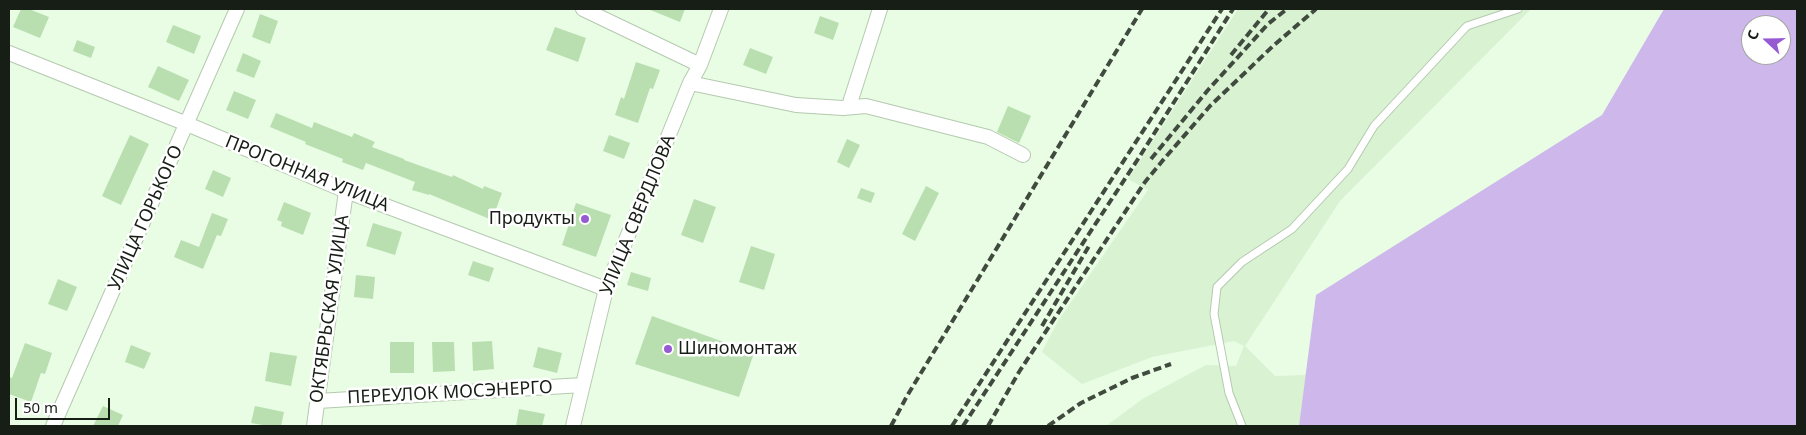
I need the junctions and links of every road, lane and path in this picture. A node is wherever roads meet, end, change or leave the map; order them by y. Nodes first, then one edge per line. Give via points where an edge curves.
1 (237, 9) edge
2 (583, 9) edge
3 (721, 9) edge
4 (880, 9) edge
5 (1518, 9) edge
6 (9, 53) edge
7 (700, 65) junction
8 (690, 83) junction
9 (849, 106) junction
10 (187, 124) junction
11 (1023, 155) dead end
12 (346, 191) junction
13 (606, 289) junction
14 (583, 385) junction
15 (318, 401) junction
16 (53, 426) edge
17 (314, 426) edge
18 (573, 426) edge
19 (1242, 426) edge

1 - 10 street, УЛИЦА ГОРЬКОГО
2 - 7 street
3 - 7 street, УЛИЦА СВЕРДЛОВА
4 - 9 street
5 - 19 lane via 1466,26 1374,126 1348,169 1292,229 1242,262 1216,287 1214,314 1229,393
6 - 10 street, ПРОГОННАЯ УЛИЦА
7 - 8 street, УЛИЦА СВЕРДЛОВА
8 - 9 street via 796,105
8 - 13 street, УЛИЦА СВЕРДЛОВА
9 - 11 street via 866,106 988,137
10 - 12 street, ПРОГОННАЯ УЛИЦА
10 - 16 street, УЛИЦА ГОРЬКОГО
12 - 13 street, ПРОГОННАЯ УЛИЦА
12 - 15 street, ОКТЯБРЬСКАЯ УЛИЦА
13 - 14 street, УЛИЦА СВЕРДЛОВА
14 - 15 street, ПЕРЕУЛОК МОСЭНЕРГО
14 - 18 street, УЛИЦА СВЕРДЛОВА
15 - 17 street, ОКТЯБРЬСКАЯ УЛИЦА

